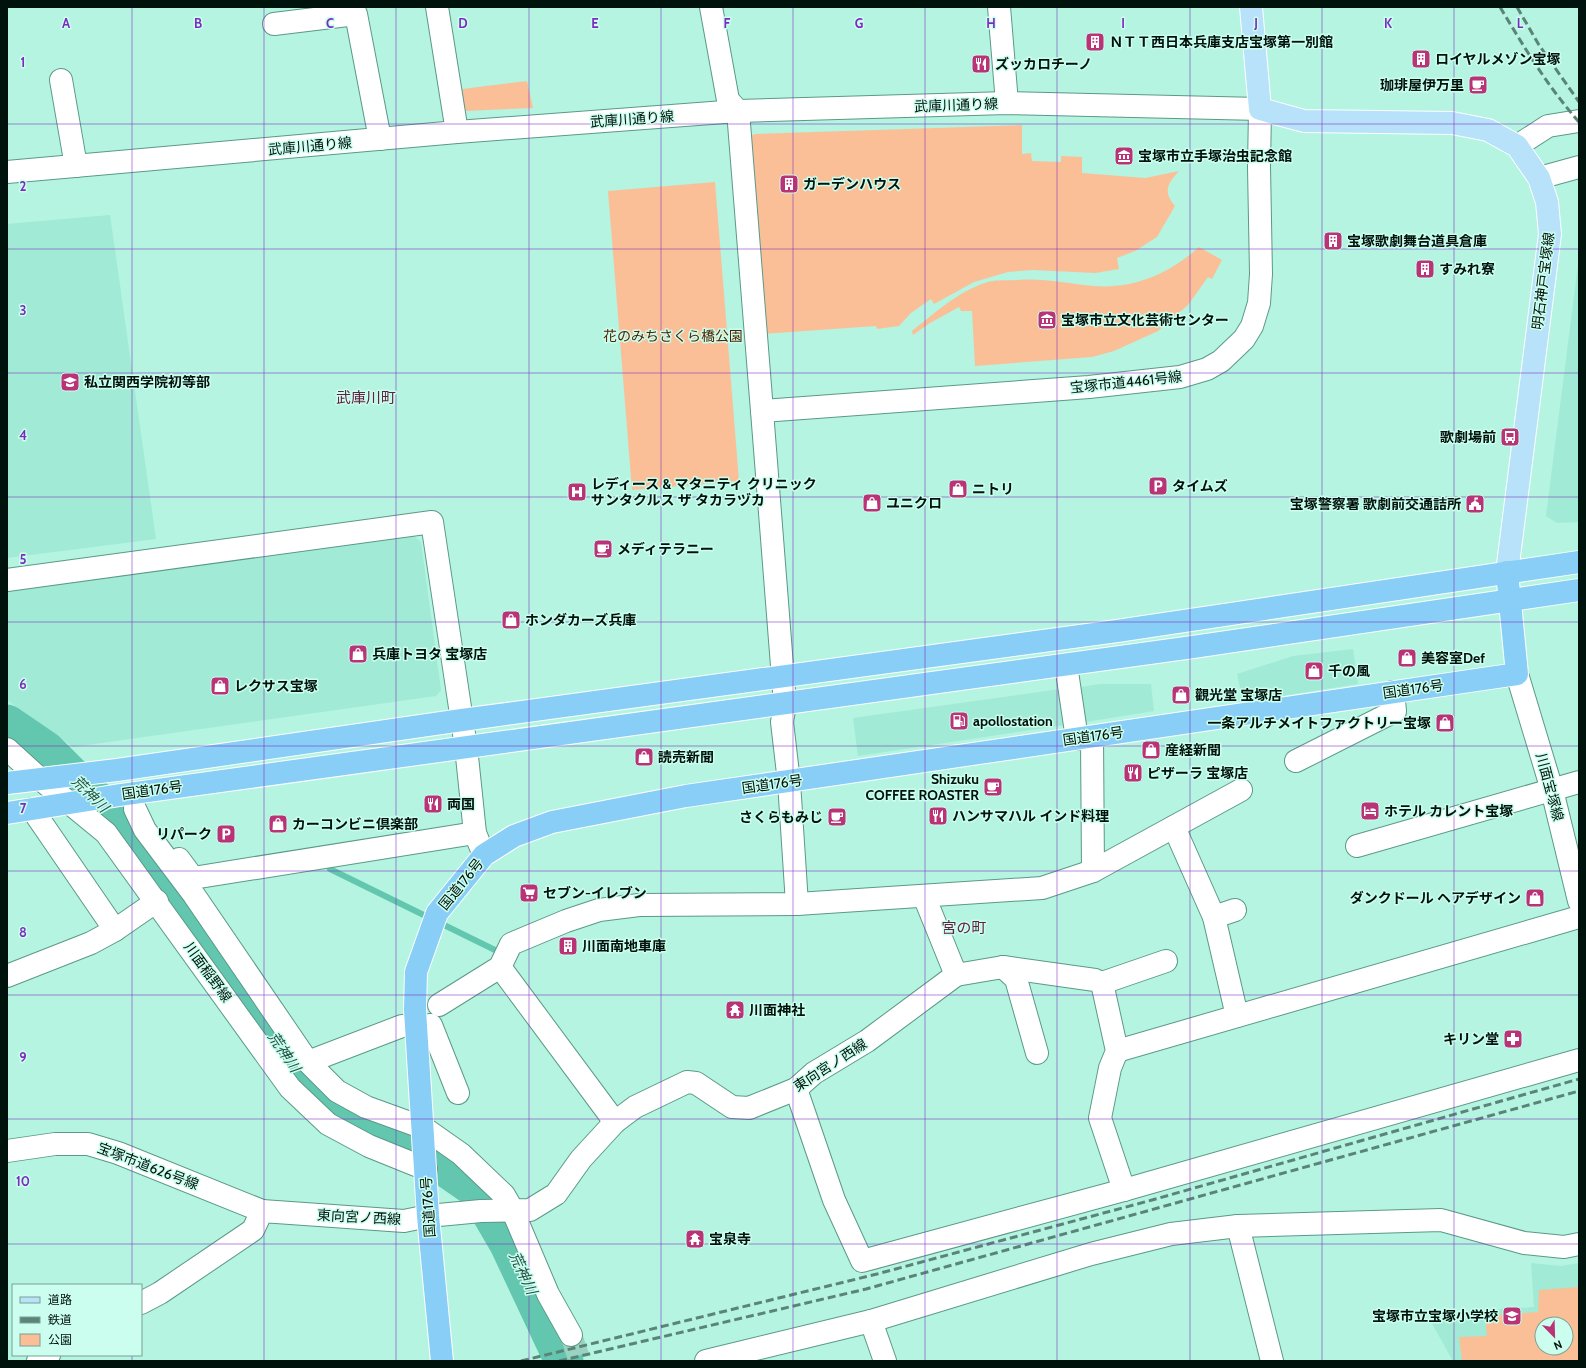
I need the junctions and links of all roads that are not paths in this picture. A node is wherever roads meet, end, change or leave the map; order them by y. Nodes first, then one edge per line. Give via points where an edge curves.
1 (437, 7) edge
2 (711, 7) edge
3 (999, 7) edge
4 (1251, 7) edge
5 (274, 24) dead end
6 (61, 80) dead end
7 (1007, 103) junction
8 (1260, 109) junction
9 (738, 111) junction
10 (1579, 121) edge
11 (457, 132) junction
12 (380, 139) junction
13 (1517, 146) junction
14 (76, 166) junction
15 (1579, 167) edge
16 (7, 172) edge
17 (1539, 178) junction
18 (762, 411) junction
19 (1579, 562) edge
20 (1507, 572) junction
21 (7, 580) edge
22 (1579, 590) edge
23 (1510, 600) junction
24 (1066, 665) junction
25 (1517, 674) junction
26 (784, 676) junction
27 (1393, 692) junction
28 (785, 704) junction
29 (462, 720) junction
30 (1084, 738) junction
31 (466, 747) junction
32 (7, 749) edge
33 (1296, 761) dead end
34 (116, 770) junction
35 (46, 778) junction
36 (789, 782) junction
37 (1579, 782) edge
38 (7, 783) edge
39 (1241, 790) dead end
40 (1552, 790) junction
41 (121, 800) junction
42 (74, 802) junction
43 (32, 809) junction
44 (7, 813) edge
45 (1174, 826) junction
46 (475, 833) junction
47 (1357, 846) dead end
48 (484, 855) junction
49 (1093, 871) junction
50 (924, 896) junction
51 (157, 901) junction
52 (1579, 901) edge
53 (797, 904) junction
54 (1235, 910) dead end
55 (1214, 917) junction
56 (1579, 917) edge
57 (115, 930) junction
58 (1166, 961) dead end
59 (1003, 967) junction
60 (500, 968) junction
61 (956, 975) junction
62 (7, 976) edge
63 (1102, 983) junction
64 (438, 1005) dead end
65 (1237, 1016) junction
66 (409, 1026) junction
67 (1117, 1051) junction
68 (1037, 1053) dead end
69 (1579, 1060) edge
70 (308, 1062) junction
71 (796, 1089) junction
72 (458, 1093) dead end
73 (615, 1122) junction
74 (424, 1134) junction
75 (7, 1151) edge
76 (426, 1166) junction
77 (1124, 1190) junction
78 (507, 1209) junction
79 (262, 1211) junction
80 (428, 1216) junction
81 (1238, 1226) junction
82 (1579, 1244) edge
83 (142, 1302) edge
84 (871, 1321) junction
85 (571, 1335) tunnel mouth
86 (47, 1356) edge
87 (38, 1361) edge
88 (442, 1361) edge
89 (706, 1361) edge
90 (885, 1361) edge
91 (1272, 1361) edge

1 - 11 street
2 - 9 street via 728,100
3 - 7 street
4 - 8 main road
5 - 12 street via 356,14
6 - 14 street
7 - 8 street, 武庫川通り線
7 - 9 street, 武庫川通り線
8 - 13 main road, 明石神戸宝塚線 via 1304,121 1452,123 1488,130
8 - 18 street, 宝塚市道4461号線 via 1259,303 1252,326 1244,339 1216,364 1180,378 1123,384
9 - 11 street, 武庫川通り線
9 - 18 street
10 - 13 street via 1548,126
11 - 12 street, 武庫川通り線
12 - 14 street, 武庫川通り線
13 - 17 main road, 明石神戸宝塚線
14 - 16 street, 武庫川通り線
15 - 17 street
17 - 20 main road, 明石神戸宝塚線 via 1547,202 1550,234
18 - 26 street
19 - 20 highway, 国道176号
20 - 23 highway
20 - 26 highway, 国道176号 via 1117,631
21 - 29 street via 432,522
22 - 23 highway, 国道176号
23 - 24 highway, 国道176号
23 - 25 highway
24 - 28 highway, 国道176号
24 - 30 street
25 - 27 highway, 国道176号
25 - 40 street, 川面宝塚線
26 - 28 street
26 - 29 highway, 国道176号
27 - 30 highway, 国道176号
27 - 33 street via 1395,711
28 - 31 highway, 国道176号
28 - 36 street via 782,722
29 - 31 street
29 - 34 highway, 国道176号
30 - 36 highway, 国道176号
30 - 49 street
31 - 41 highway, 国道176号
31 - 46 street
32 - 35 street, 川面稲野線
34 - 35 highway, 国道176号
34 - 41 street
35 - 38 highway, 国道176号
35 - 42 street, 川面稲野線
36 - 48 highway, 国道176号 via 686,796 552,822 514,836
36 - 53 street
37 - 40 street
39 - 45 street
40 - 47 street
40 - 52 street, 川面宝塚線
41 - 42 highway, 国道176号
41 - 46 street via 153,824 192,878
41 - 70 street via 194,895
42 - 43 highway, 国道176号
42 - 51 street, 川面稲野線 via 106,833
43 - 44 highway, 国道176号
43 - 57 street
45 - 49 street
45 - 55 street
46 - 48 street
48 - 66 highway, 国道176号 via 433,922 416,972
49 - 50 street via 1042,888
50 - 53 street
50 - 61 street
51 - 57 street
51 - 76 street, 川面稲野線 via 290,1088 328,1124 369,1146
53 - 60 street via 639,905 599,910 511,944
54 - 55 street
55 - 65 street
56 - 65 street
57 - 62 street via 90,943
58 - 63 street
59 - 61 street
59 - 63 street
59 - 68 street via 1016,979
60 - 64 street
60 - 73 street
61 - 71 street, 東向宮ノ西線 via 867,1041 814,1072
63 - 67 street
65 - 67 street
66 - 70 street
66 - 72 street via 431,1025
66 - 74 highway, 国道176号
67 - 77 street via 1110,1068 1100,1118
69 - 77 street
70 - 74 street via 337,1091
71 - 73 street, 東向宮ノ西線 via 749,1108 732,1107 696,1083 686,1082 635,1107
71 - 77 street via 834,1200 862,1261
73 - 78 street, 東向宮ノ西線 via 581,1159 556,1194 530,1210
74 - 76 highway, 国道176号
74 - 78 street via 461,1154 504,1195
75 - 79 street, 宝塚市道626号線 via 55,1144 88,1144 118,1153
76 - 80 highway, 国道176号
78 - 80 street, 東向宮ノ西線
78 - 85 street
79 - 80 street, 東向宮ノ西線 via 404,1221
79 - 83 street via 253,1230
80 - 88 highway, 国道176号
81 - 82 street via 1441,1220 1524,1243 1564,1247
81 - 84 street via 1171,1234 1091,1254
81 - 91 street
84 - 89 street
84 - 90 street
86 - 87 street

